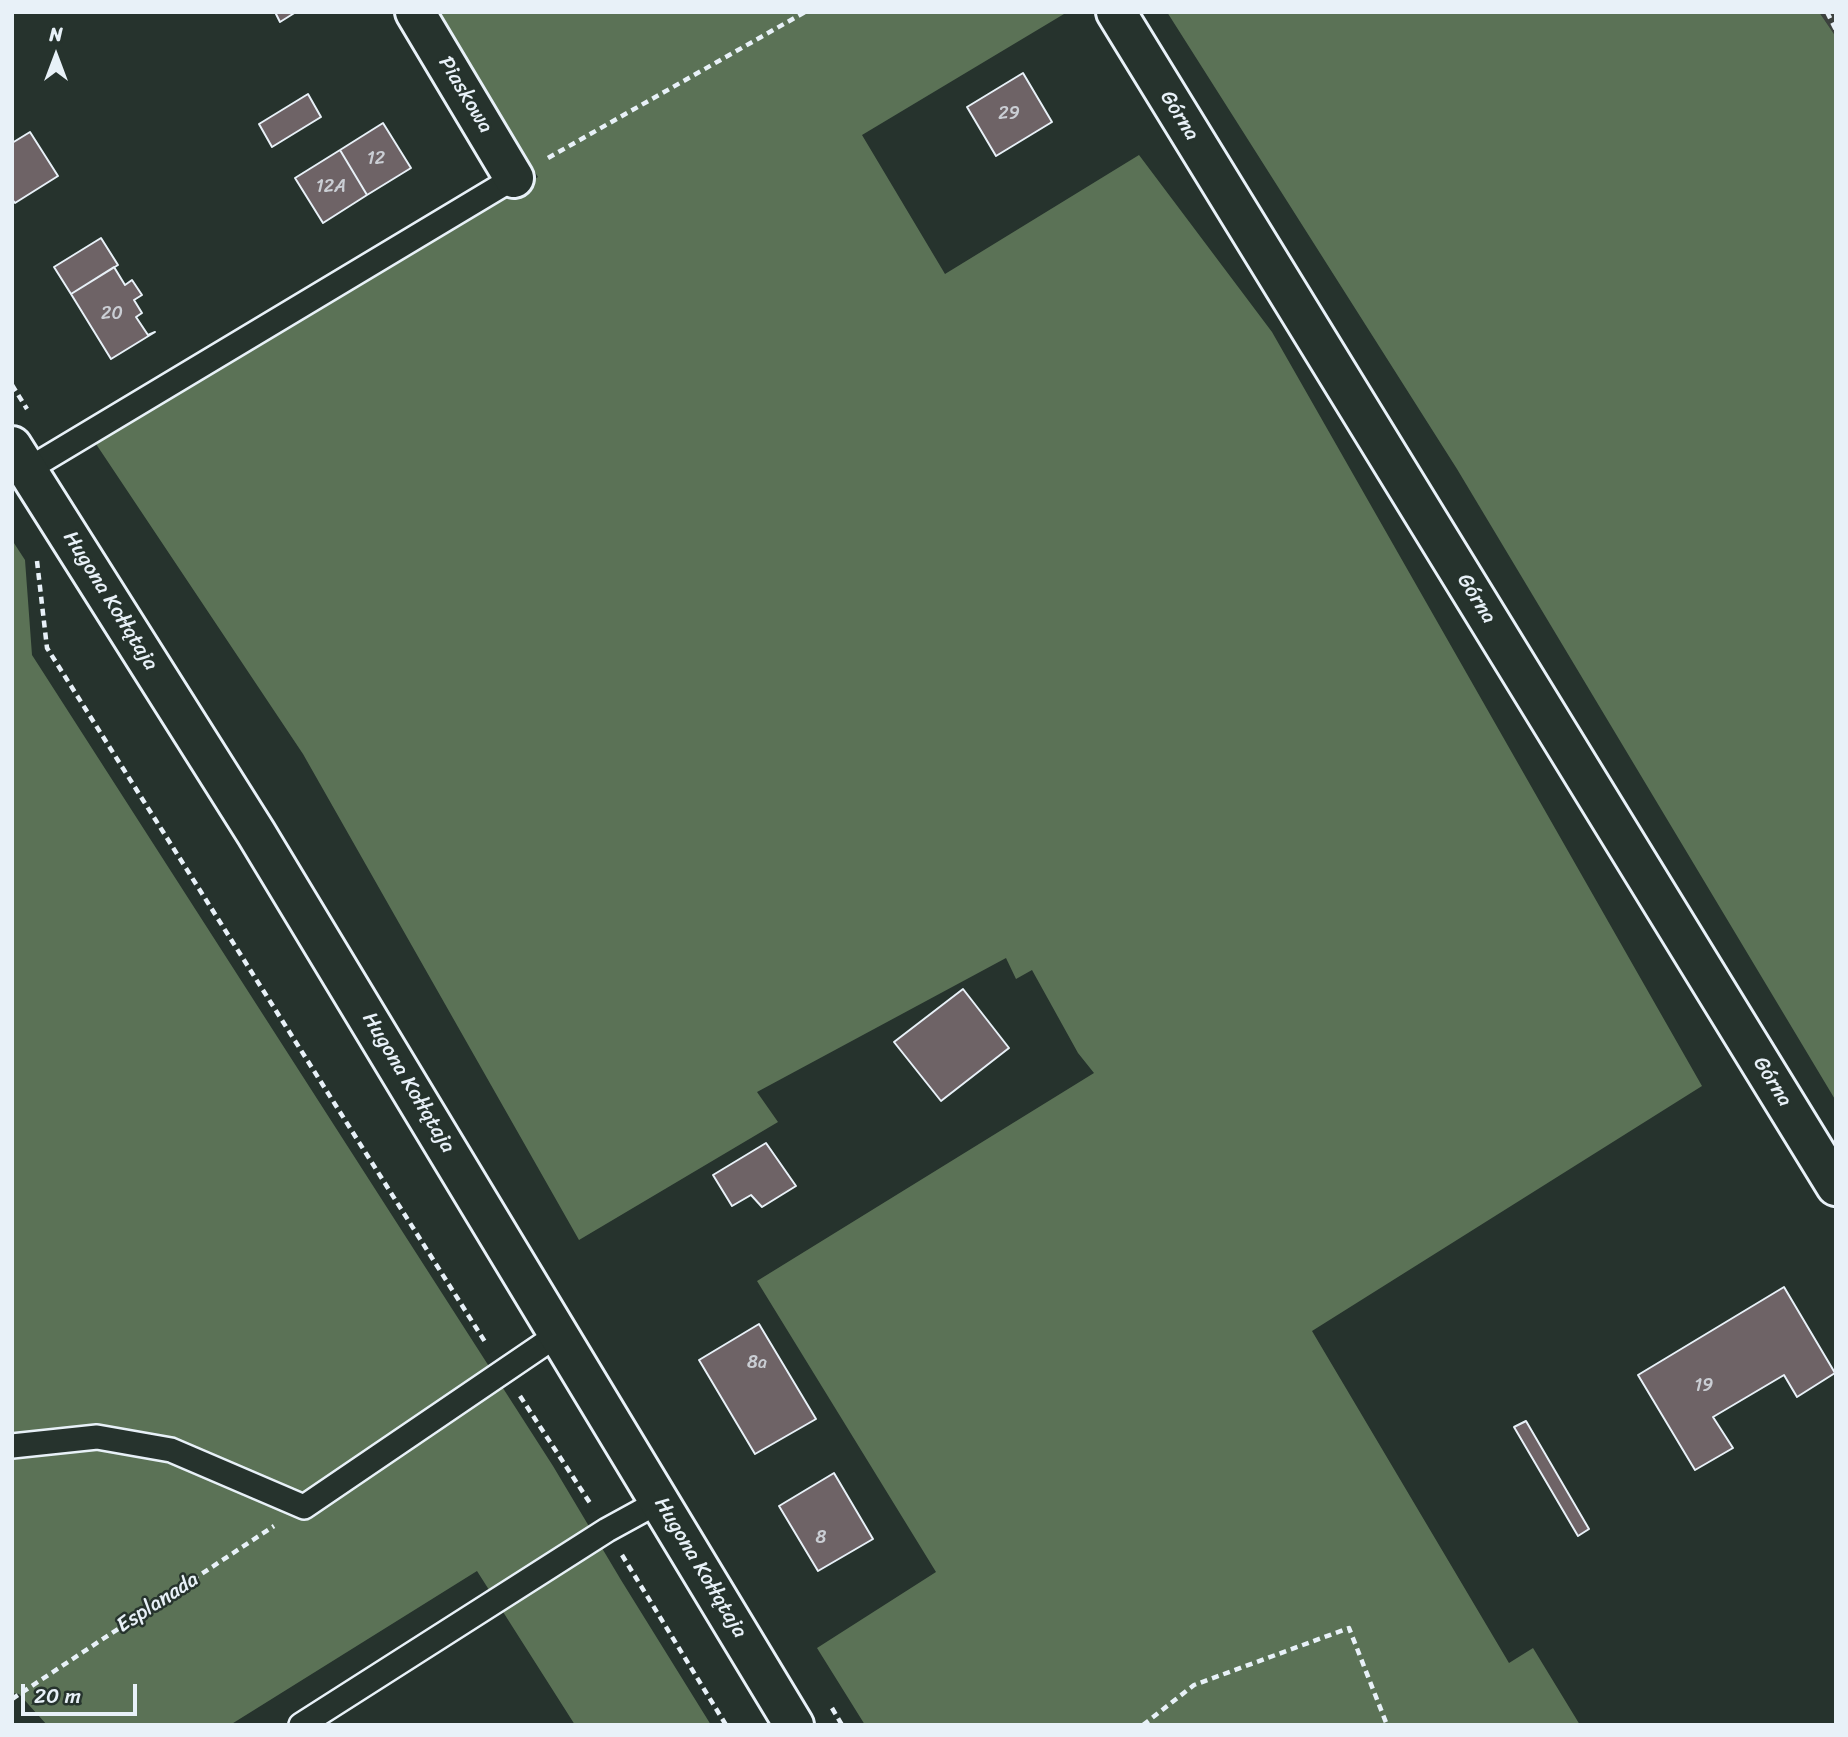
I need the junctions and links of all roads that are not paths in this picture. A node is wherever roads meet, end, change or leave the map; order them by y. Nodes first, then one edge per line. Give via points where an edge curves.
1 (415, 12) edge
2 (1116, 12) edge
3 (514, 178) joint
4 (20, 458) edge
5 (1836, 1186) edge
6 (560, 1333) junction
7 (12, 1446) edge
8 (660, 1501) junction
9 (301, 1725) edge
10 (794, 1725) edge

1 - 3 street, Piaskowa
2 - 5 street, Górna
3 - 4 lane
4 - 6 street, Hugona Kołłątaja via 256,833
6 - 7 lane via 304,1507 171,1450 97,1437
6 - 8 street, Hugona Kołłątaja
8 - 9 lane
8 - 10 street, Hugona Kołłątaja

